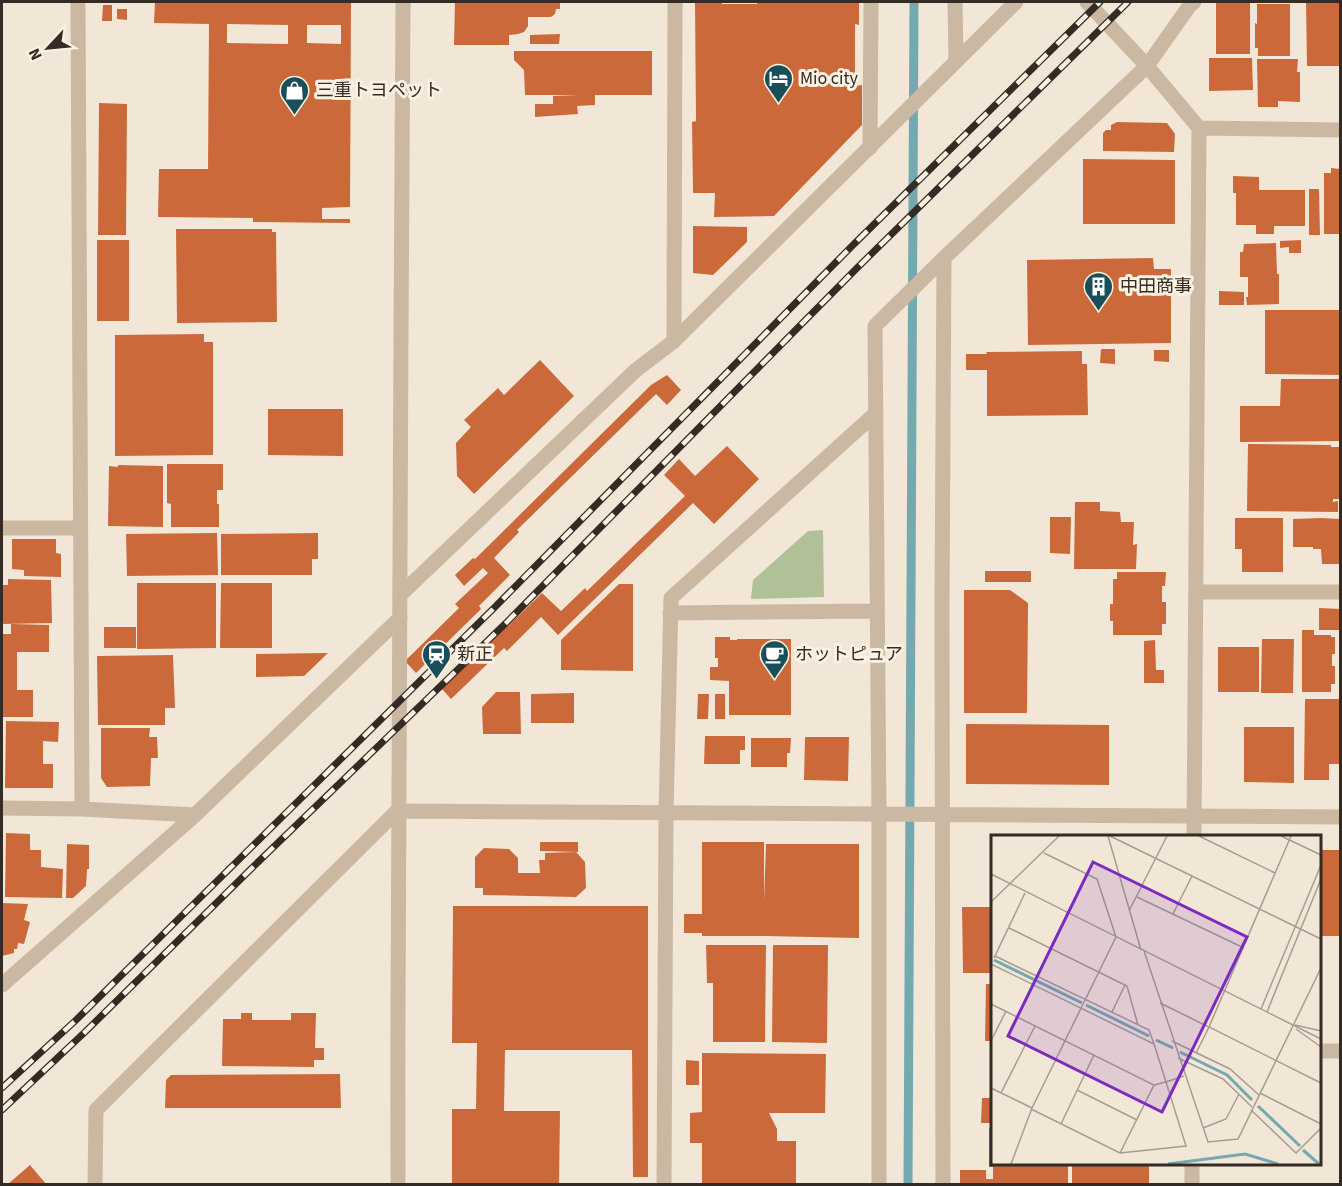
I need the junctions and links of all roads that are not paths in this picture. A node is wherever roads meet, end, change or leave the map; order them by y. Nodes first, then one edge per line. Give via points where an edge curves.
1 (78, 2) edge
2 (403, 2) edge
3 (675, 2) edge
4 (871, 2) edge
5 (955, 2) edge
6 (1016, 2) edge
7 (1087, 2) edge
8 (1194, 2) edge
9 (953, 64) junction
10 (1148, 66) junction
11 (1199, 128) junction
12 (1341, 130) edge
13 (870, 148) junction
14 (942, 261) junction
15 (674, 341) junction
16 (876, 413) junction
17 (2, 528) edge
18 (80, 528) junction
19 (1196, 592) junction
20 (1341, 592) edge
21 (400, 595) junction
22 (877, 612) junction
23 (670, 613) junction
24 (400, 618) junction
25 (2, 808) edge
26 (82, 809) junction
27 (397, 811) junction
28 (666, 814) junction
29 (195, 815) junction
30 (884, 815) junction
31 (936, 815) junction
32 (1194, 816) junction
33 (1341, 817) edge
34 (1194, 835) edge
35 (2, 985) edge
36 (1321, 1051) edge
37 (1341, 1051) edge
38 (1192, 1165) edge
39 (95, 1185) edge
40 (398, 1185) edge
41 (664, 1185) edge
42 (879, 1185) edge
43 (943, 1185) edge
44 (1192, 1185) edge

1 - 18 street
2 - 21 street
3 - 15 street
4 - 13 street
5 - 9 street
6 - 9 street
7 - 10 street
8 - 10 street
9 - 13 street
10 - 11 street
10 - 14 street
11 - 12 street
11 - 19 street
13 - 15 street
14 - 16 street via 875,326
14 - 31 street
15 - 21 street via 636,370
16 - 22 street
16 - 23 street via 671,598
17 - 18 street
18 - 26 street
19 - 20 street
19 - 32 street
21 - 24 street
22 - 23 street
22 - 30 street
23 - 28 street
24 - 27 street
24 - 29 street
25 - 26 street
26 - 29 street
27 - 28 street
27 - 39 street via 96,1110
27 - 40 street
28 - 30 street
28 - 41 street
29 - 35 street
30 - 31 street
30 - 42 street
31 - 32 street
31 - 43 street
32 - 33 street
32 - 34 street
36 - 37 street
38 - 44 street

